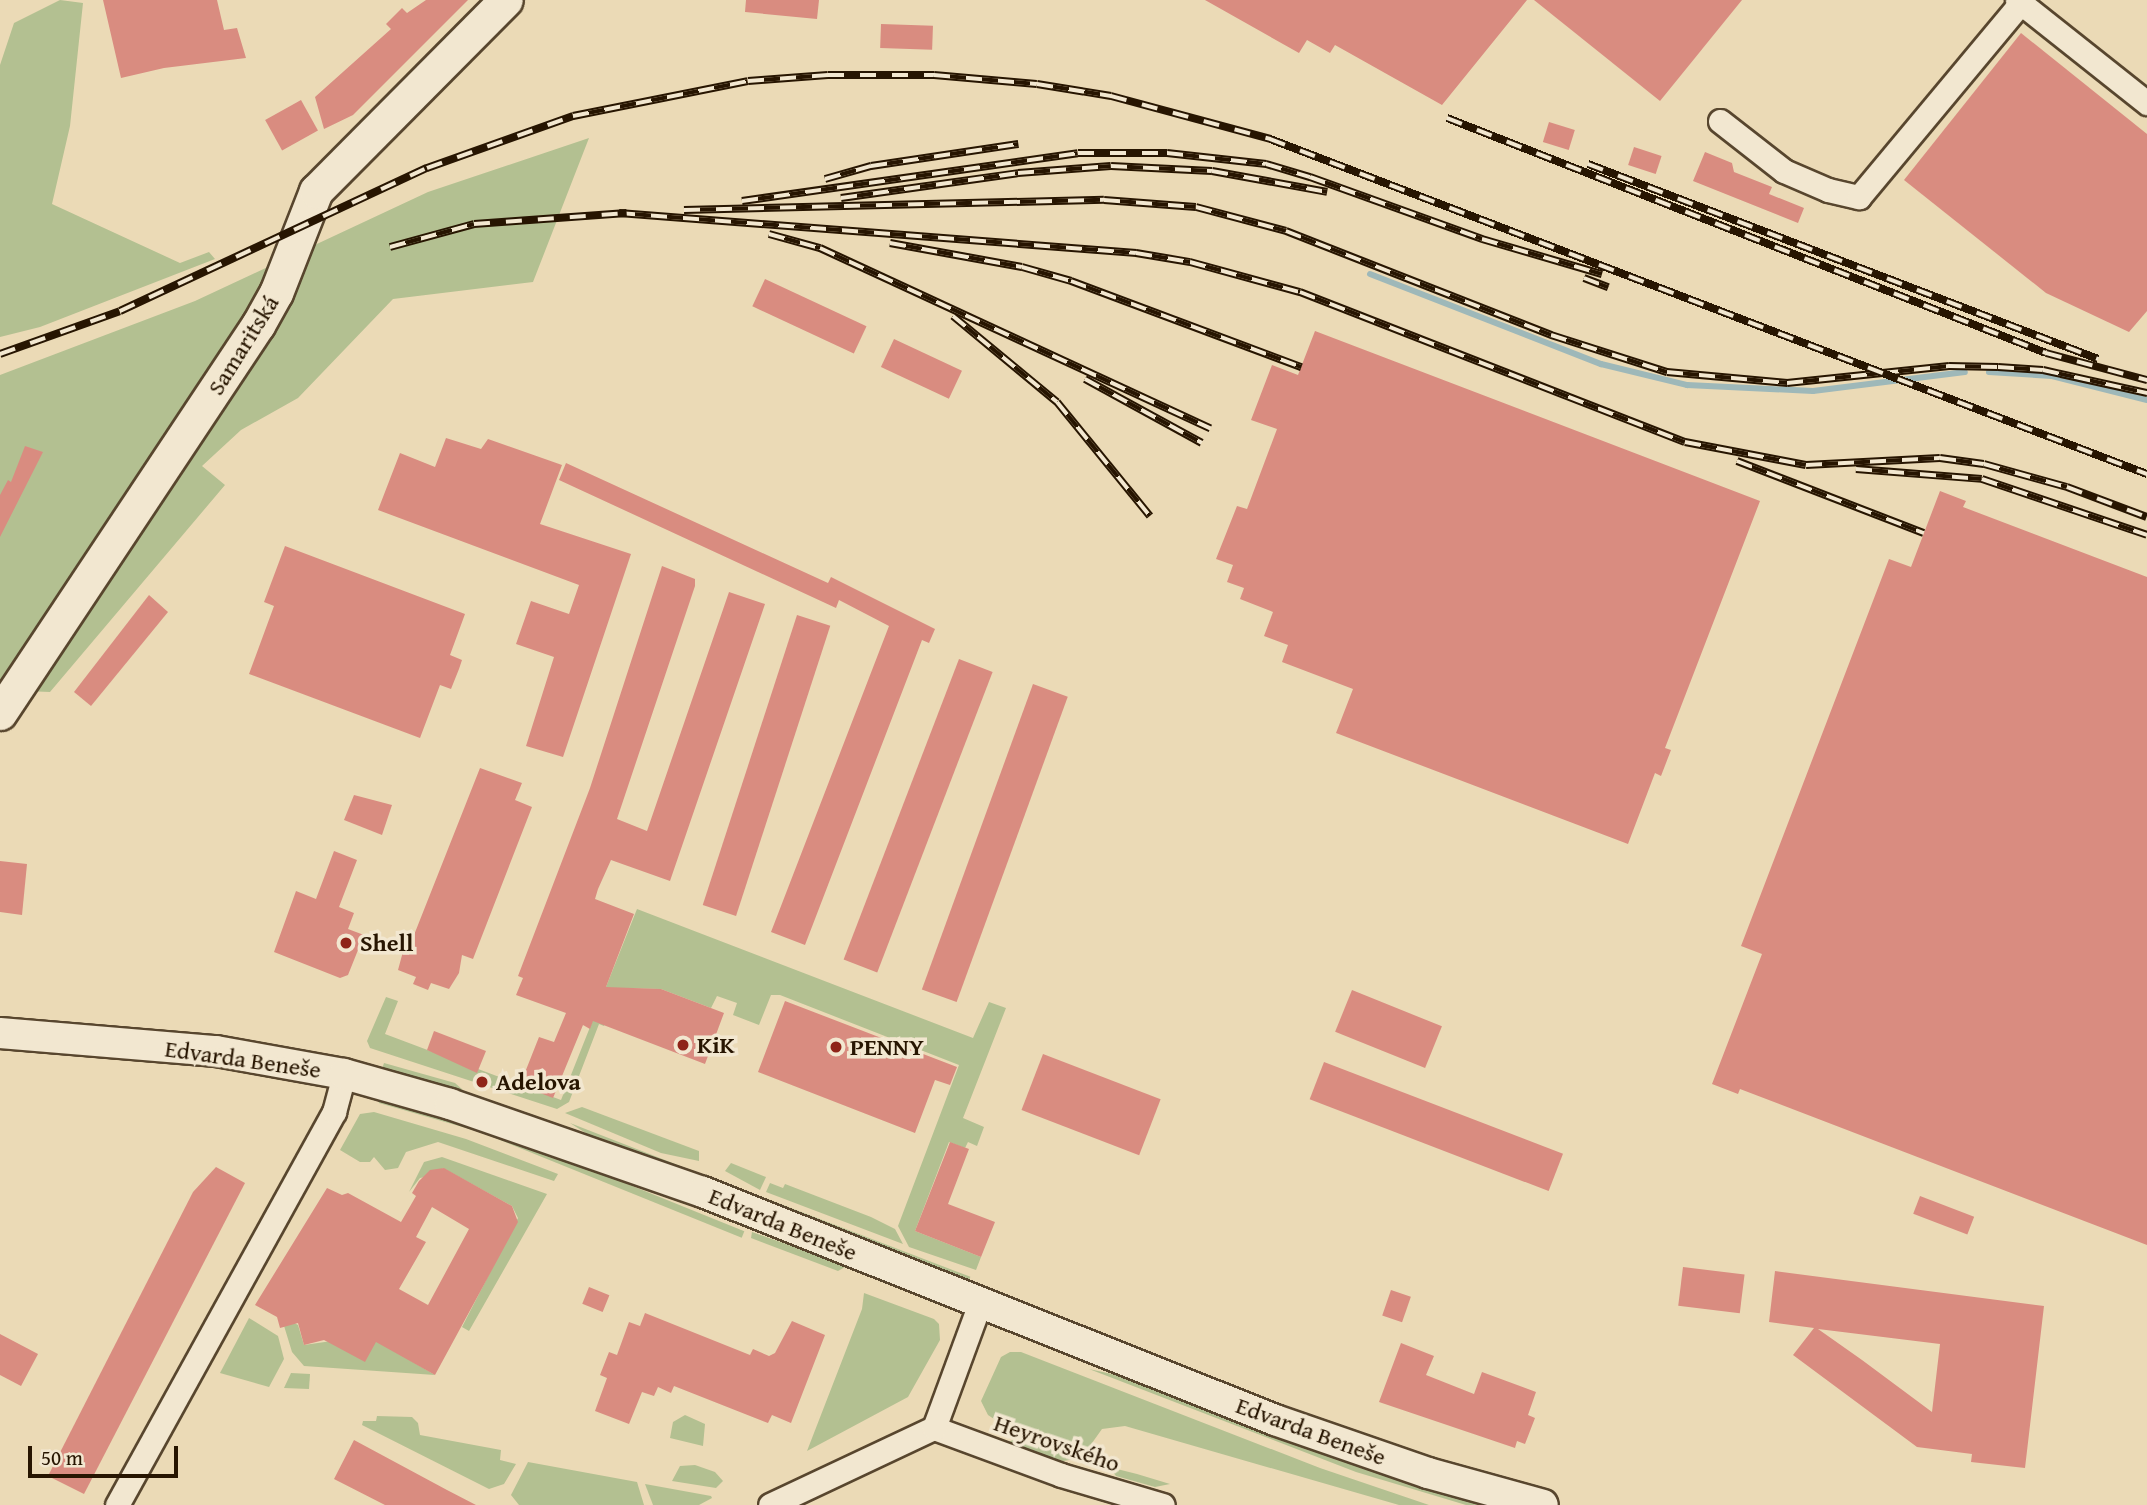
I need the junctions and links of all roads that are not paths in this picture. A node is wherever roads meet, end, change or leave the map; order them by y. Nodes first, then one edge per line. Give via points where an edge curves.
1 (506, 0) edge
2 (2020, 1) edge
3 (2147, 103) edge
4 (1720, 121) dead end
5 (0, 713) edge
6 (0, 1033) edge
7 (344, 1074) junction
8 (980, 1303) junction
9 (934, 1428) junction
10 (117, 1505) edge
11 (770, 1505) edge
12 (1163, 1505) edge
13 (1544, 1505) edge

1 - 5 main road, Samaritská via 316,191 276,293 258,325
2 - 3 street
2 - 4 street via 1859,197 1828,190 1784,171
6 - 7 street, Edvarda Beneše via 216,1051
7 - 8 street, Edvarda Beneše via 493,1117 703,1192
7 - 10 street via 334,1112
8 - 9 street
8 - 13 street, Edvarda Beneše via 1286,1424 1428,1473
9 - 11 street
9 - 12 street, Heyrovského via 1061,1475

